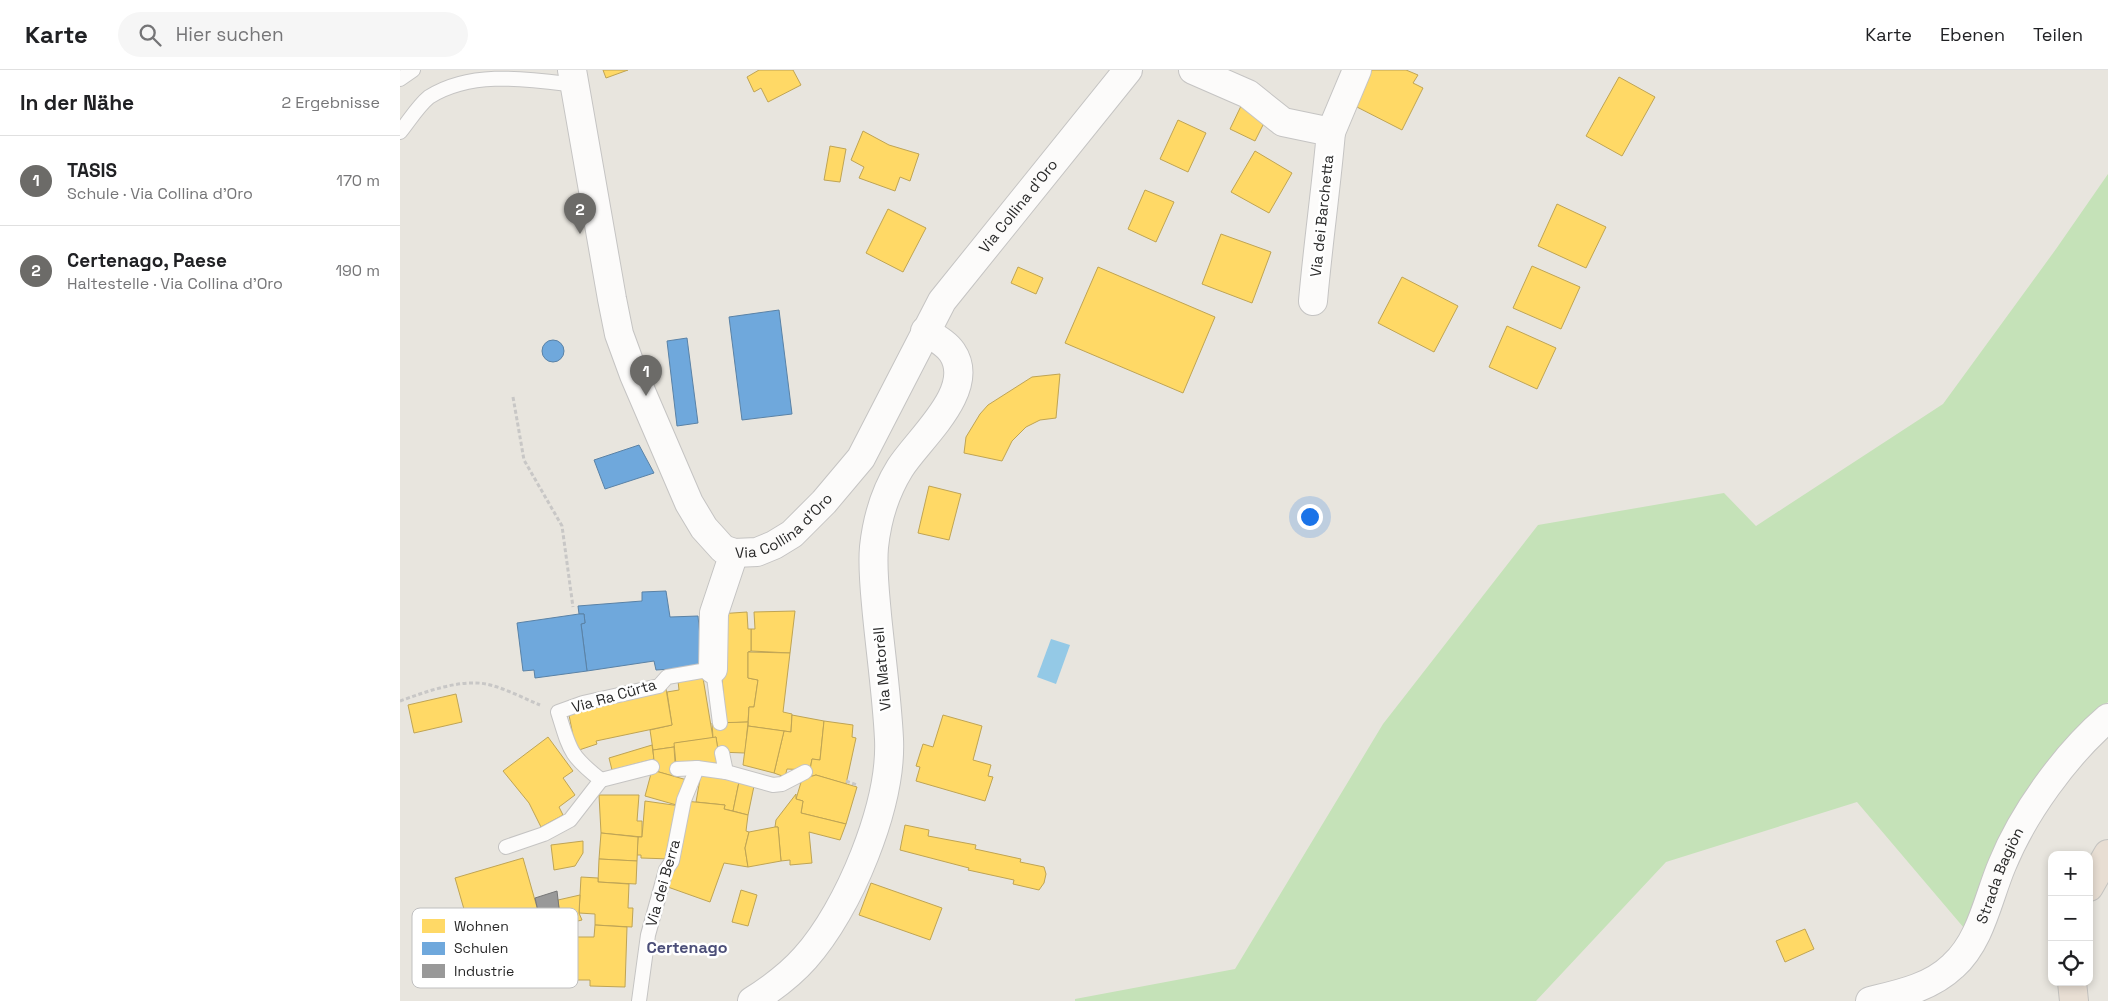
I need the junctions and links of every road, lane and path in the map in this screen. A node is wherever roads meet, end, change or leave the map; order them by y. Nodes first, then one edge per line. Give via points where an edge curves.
1 (413, 70) edge
2 (495, 70) edge
3 (1128, 70) edge
4 (1194, 70) edge
5 (1357, 70) edge
6 (515, 78) junction
7 (574, 78) edge
8 (400, 79) edge
9 (400, 132) edge
10 (1331, 132) junction
11 (1313, 300) dead end
12 (925, 331) junction
13 (514, 398) dead end
14 (734, 553) junction
15 (573, 607) dead end
16 (713, 668) junction
17 (400, 702) edge
18 (558, 712) junction
19 (2108, 718) edge
20 (720, 723) dead end
21 (722, 752) dead end
22 (652, 767) dead end
23 (697, 768) junction
24 (677, 770) dead end
25 (726, 772) junction
26 (804, 772) dead end
27 (601, 780) junction
28 (506, 847) dead end
29 (2108, 854) edge
30 (2093, 880) edge
31 (2072, 986) edge
32 (639, 1001) edge
33 (752, 1001) edge
34 (1870, 1001) edge
35 (2074, 1001) edge

1 - 8 lane
2 - 6 lane
3 - 12 street, Via Collina d'Oro via 957,280
4 - 10 street via 1248,94 1283,122
5 - 10 street, Via dei Barchetta
6 - 7 lane
6 - 9 lane via 491,74 454,81 428,98
7 - 14 street, Via Collina d'Oro via 619,334 689,503 716,543
10 - 11 street, Via dei Barchetta
12 - 14 street, Via Collina d'Oro via 861,458 824,502 792,534 774,545 757,552
12 - 33 street, Via Matorèll via 953,353 958,380 949,405 900,468 879,515 874,578 889,741 884,793 873,833 832,922 805,958 782,980
13 - 15 path via 524,460 562,526
14 - 16 street via 714,613
16 - 18 lane, Via Ra Cürta via 667,678 659,686
16 - 20 lane
17 - 18 path, Via Ra Cürta via 451,686 486,684
18 - 27 lane via 571,752 579,763
19 - 34 street, Strada Bagiòn via 2082,744 2030,811 2002,864 1967,951 1938,978
21 - 25 lane
22 - 27 lane
23 - 24 lane
23 - 25 lane
23 - 32 lane, Via dei Berra via 684,800 672,861 666,870 648,935
25 - 26 lane via 773,785 782,784
27 - 28 lane via 570,820 544,834
29 - 30 highway
31 - 35 highway

